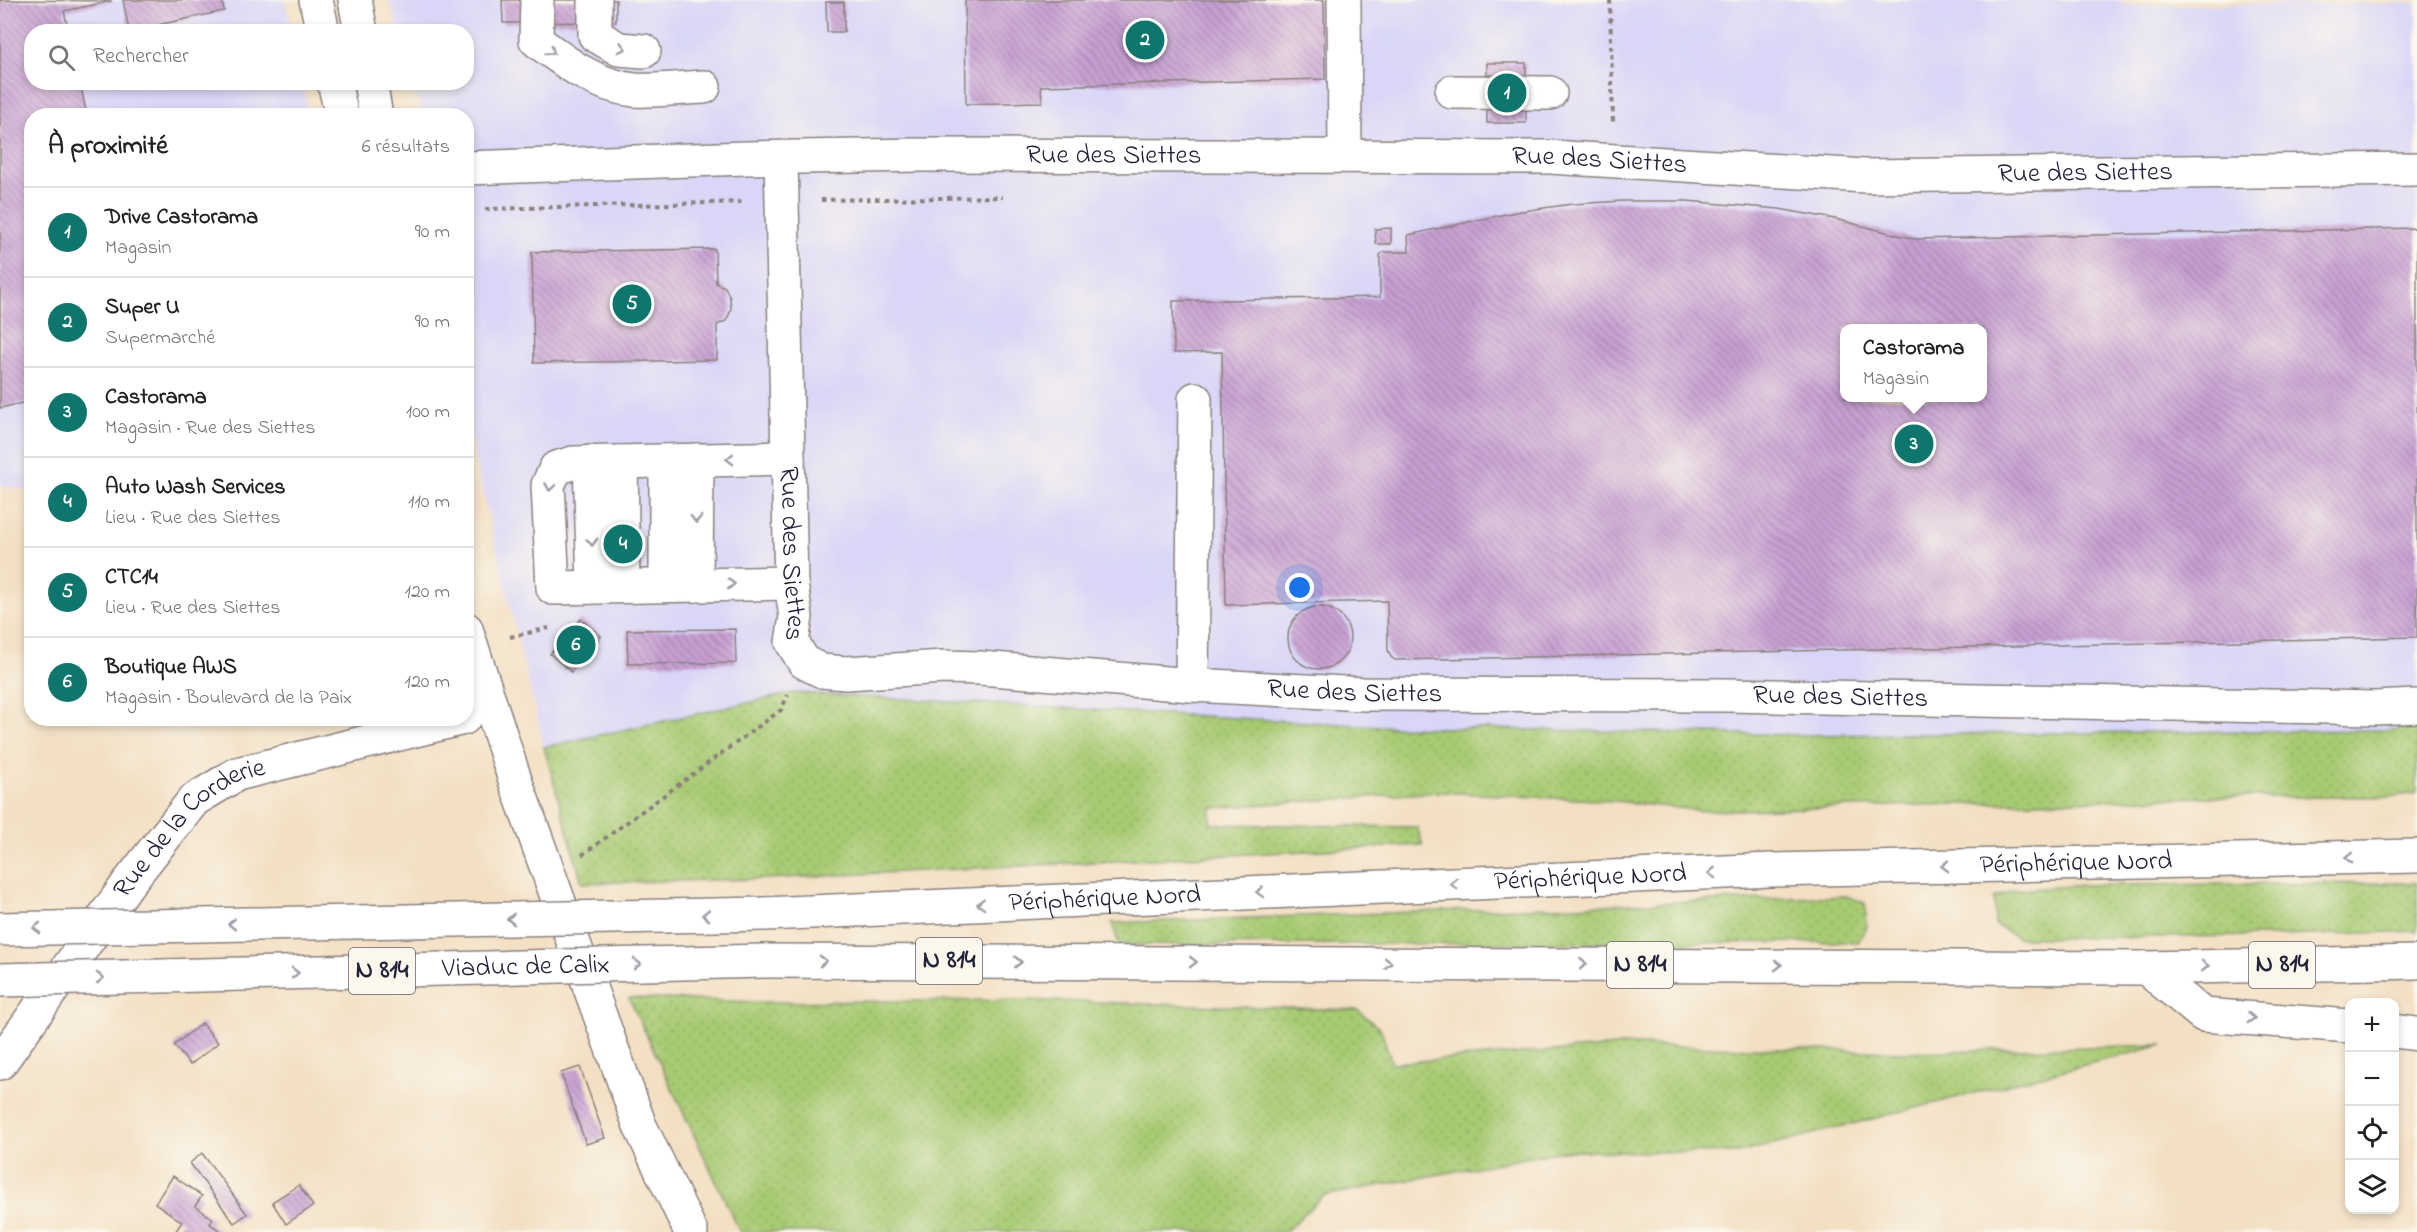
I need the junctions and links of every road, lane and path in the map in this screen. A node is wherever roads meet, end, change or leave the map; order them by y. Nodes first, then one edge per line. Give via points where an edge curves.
1 (316, 0) edge
2 (355, 0) edge
3 (537, 0) edge
4 (595, 0) edge
5 (1344, 0) edge
6 (1610, 0) edge
7 (321, 24) edge
8 (360, 24) edge
9 (644, 51) dead end
10 (704, 87) dead end
11 (336, 90) edge
12 (371, 90) edge
13 (1452, 93) dead end
14 (1550, 93) dead end
15 (340, 108) edge
16 (375, 108) edge
17 (1346, 156) junction
18 (781, 158) junction
19 (1614, 160) junction
20 (474, 168) edge
21 (2417, 169) edge
22 (782, 201) junction
23 (478, 209) dead end
24 (1195, 399) dead end
25 (788, 458) junction
26 (681, 461) junction
27 (606, 462) junction
28 (791, 583) junction
29 (681, 585) junction
30 (608, 586) junction
31 (552, 627) dead end
32 (506, 638) dead end
33 (804, 663) junction
34 (1192, 686) junction
35 (2417, 706) edge
36 (475, 716) edge
37 (434, 726) edge
38 (2414, 855) edge
39 (549, 879) junction
40 (765, 914) joint
41 (0, 929) edge
42 (2417, 962) edge
43 (2146, 968) junction
44 (0, 980) edge
45 (2345, 1026) edge
46 (2399, 1032) edge
47 (2417, 1034) edge
48 (0, 1063) edge
49 (691, 1232) edge

1 - 7 main road
2 - 8 main road
3 -> 10 main road via 536,40 572,67 602,82 634,90
4 -> 9 main road via 595,35 619,49
5 - 17 main road
6 - 19 path
11 - 15 main road
12 - 16 main road
13 - 14 main road
17 - 18 main road, Rue des Siettes
17 - 19 main road, Rue des Siettes
18 - 20 main road, Rue des Siettes
18 - 22 main road, Rue des Siettes
19 - 21 main road, Rue des Siettes via 1865,176
22 - 23 path
22 - 25 main road, Rue des Siettes
24 - 34 main road
25 -> 26 main road
25 - 28 main road, Rue des Siettes
26 - 27 main road
26 -> 29 main road
27 -> 30 main road
27 -> 30 main road via 556,468 548,485 553,588
29 -> 28 main road
28 - 33 main road, Rue des Siettes via 796,617 792,642
29 - 30 main road
31 - 32 path
33 - 34 main road, Rue des Siettes via 822,671 846,674 980,668
33 - 39 path via 781,710
34 - 35 main road, Rue des Siettes via 1364,694 1716,695
36 - 39 main road
37 - 48 main road, Rue de la Corderie via 237,774 194,800 129,882
38 -> 40 main road, Périphérique Nord / N 814 via 1771,870
39 - 49 main road via 640,1126
40 -> 41 main road, Viaduc de Calix / N 814, bridge
43 -> 42 main road, N 814
44 -> 43 main road, Viaduc de Calix / N 814, bridge via 765,961
43 -> 45 main road, N 814 via 2203,1015
46 - 47 main road

